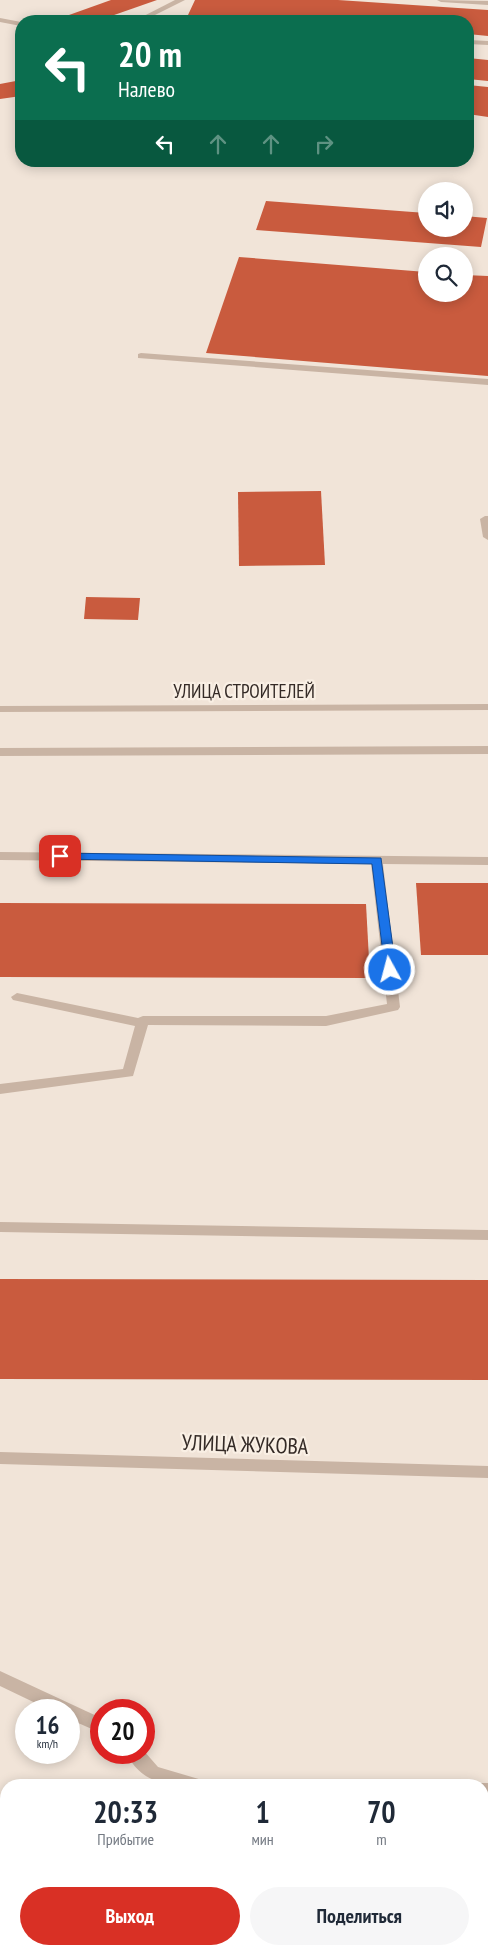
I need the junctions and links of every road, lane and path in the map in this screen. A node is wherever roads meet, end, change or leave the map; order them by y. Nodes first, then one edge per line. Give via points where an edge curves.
1 (181, 0) edge
2 (441, 0) edge
3 (488, 3) edge
4 (150, 15) edge
5 (0, 20) edge
6 (15, 23) edge
7 (474, 42) edge
8 (488, 43) edge
9 (141, 356) dead end
10 (488, 382) edge
11 (488, 519) edge
12 (488, 537) edge
13 (488, 707) edge
14 (0, 709) edge
15 (488, 750) edge
16 (0, 752) edge
17 (0, 856) edge
18 (377, 860) junction
19 (488, 861) edge
20 (17, 997) dead end
21 (142, 1023) junction
22 (0, 1089) edge
23 (0, 1227) edge
24 (486, 1235) dead end
25 (0, 1458) edge
26 (488, 1472) edge
27 (0, 1678) edge
28 (45, 1699) edge
29 (145, 1764) edge
30 (174, 1779) edge

1 - 4 street
2 - 3 street
5 - 6 street
7 - 8 street
9 - 10 street
11 - 12 street via 485,520
13 - 14 street, УЛИЦА СТРОИТЕЛЕЙ
15 - 16 street
17 - 18 street
18 - 19 street
18 - 21 street via 394,1007 326,1021 143,1020
20 - 21 street
21 - 22 street via 128,1073
23 - 24 street
25 - 26 street, УЛИЦА ЖУКОВА
27 - 28 street
29 - 30 street via 153,1773

